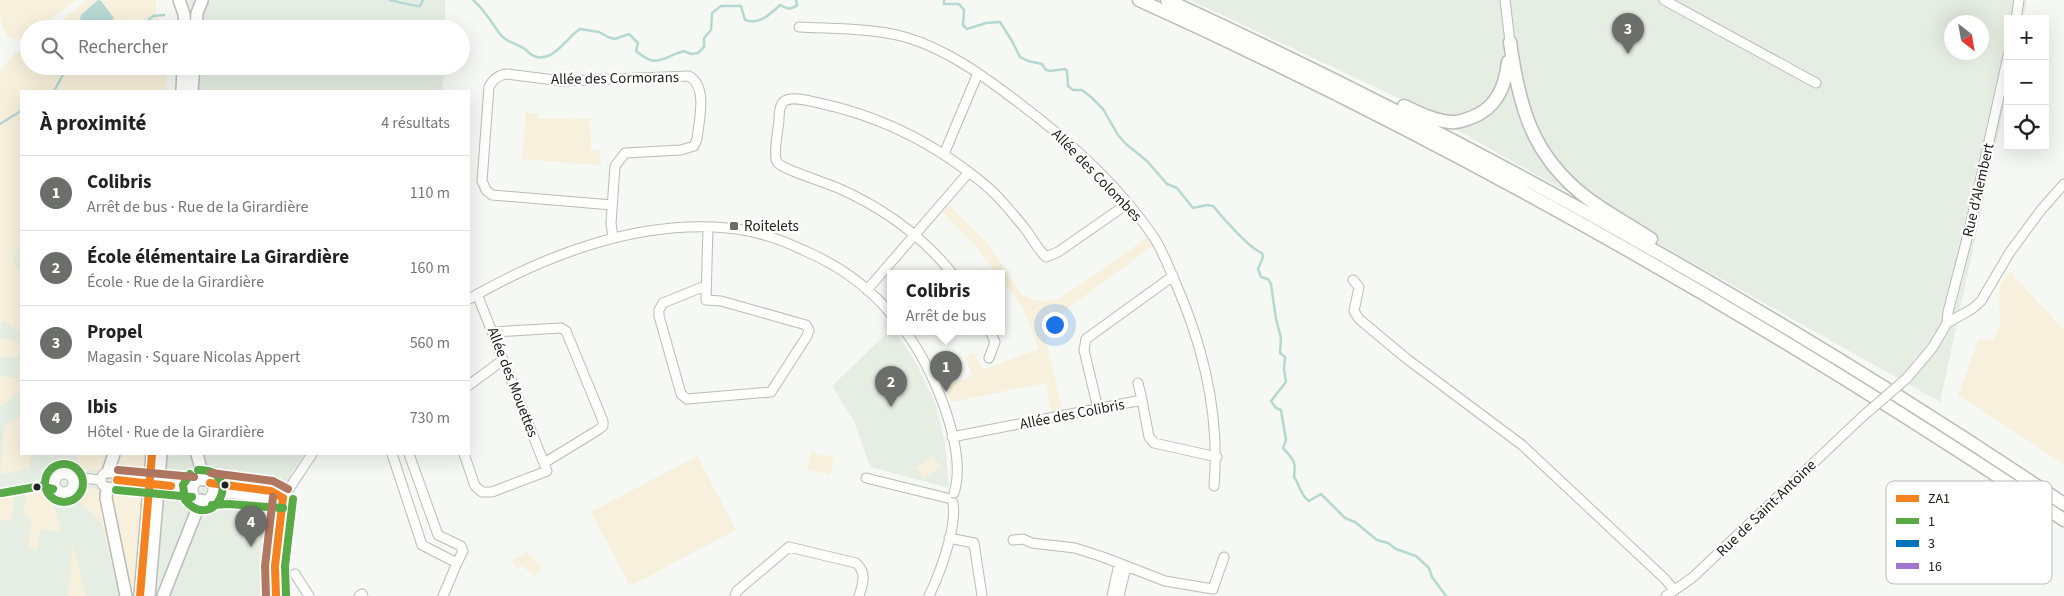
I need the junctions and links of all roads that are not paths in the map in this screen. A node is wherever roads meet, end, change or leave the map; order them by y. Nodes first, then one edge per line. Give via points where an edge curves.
1 (179, 0) edge
2 (1139, 0) edge
3 (1166, 0) edge
4 (1505, 0) edge
5 (1664, 0) edge
6 (2019, 0) edge
7 (203, 1) edge
8 (2017, 15) edge
9 (184, 20) edge
10 (197, 20) edge
11 (800, 27) dead end
12 (1510, 42) junction
13 (2007, 60) edge
14 (978, 73) junction
15 (183, 75) edge
16 (193, 75) edge
17 (1816, 83) dead end
18 (1346, 85) junction
19 (182, 90) edge
20 (192, 90) edge
21 (944, 154) junction
22 (969, 172) junction
23 (2064, 184) edge
24 (1127, 204) junction
25 (612, 205) junction
26 (708, 227) junction
27 (914, 235) junction
28 (613, 238) junction
29 (949, 270) edge
30 (1692, 270) junction
31 (1173, 276) junction
32 (1353, 280) dead end
33 (705, 286) junction
34 (867, 290) junction
35 (477, 294) junction
36 (470, 298) edge
37 (887, 310) edge
38 (1947, 323) junction
39 (493, 332) junction
40 (908, 335) edge
41 (992, 335) edge
42 (989, 358) dead end
43 (504, 360) junction
44 (470, 384) edge
45 (1138, 384) dead end
46 (1142, 400) junction
47 (1098, 409) junction
48 (952, 437) junction
49 (114, 455) edge
50 (152, 455) edge
51 (161, 455) edge
52 (197, 455) edge
53 (311, 455) edge
54 (392, 455) edge
55 (409, 455) edge
56 (464, 455) edge
57 (1217, 457) junction
58 (546, 467) junction
59 (866, 478) dead end
60 (105, 480) junction
61 (72, 481) dead end
62 (207, 481) junction
63 (2005, 481) edge
64 (2029, 481) edge
65 (154, 484) junction
66 (1214, 486) dead end
67 (193, 488) junction
68 (2052, 496) edge
69 (206, 498) junction
70 (283, 498) junction
71 (951, 498) junction
72 (2064, 504) edge
73 (2052, 512) edge
74 (2064, 520) edge
75 (949, 538) junction
76 (1013, 540) dead end
77 (1224, 557) dead end
78 (457, 563) junction
79 (1123, 566) junction
80 (295, 574) dead end
81 (1674, 590) junction
82 (126, 596) edge
83 (140, 596) edge
84 (149, 596) edge
85 (163, 596) edge
86 (276, 596) edge
87 (309, 596) edge
88 (359, 596) edge
89 (363, 596) edge
90 (443, 596) edge
91 (735, 596) edge
92 (859, 596) edge
93 (930, 596) edge
94 (982, 596) edge
95 (1112, 596) edge
96 (1119, 596) edge
97 (1666, 596) edge

1 - 7 main road via 190,3
1 - 9 main road
2 - 63 highway via 1372,111 1590,227 1794,346
3 - 18 highway
4 - 12 street
5 - 17 street
6 - 8 street
7 - 10 main road
11 - 14 street, Allée des Colombes via 884,33 906,38
12 - 18 highway via 1506,78 1496,100 1480,114 1462,121 1439,120 1357,84
12 - 30 highway via 1524,113 1532,134 1553,165 1588,198 1684,260
13 - 38 street, Rue d’Alembert
14 - 21 street
14 - 24 street, Allée des Colombes via 1062,137
15 - 19 main road
16 - 20 main road
18 - 30 highway
21 - 22 street
21 - 27 street via 897,128 852,110 792,99 781,104 775,158 778,164 855,195
22 - 24 street via 999,198 1046,257
22 - 27 street
23 - 38 street via 2010,252 1981,301
24 - 31 street, Allée des Colombes via 1155,238
25 - 25 street, Allée des Cormorans via 615,166 625,153 681,150 694,146 700,92 696,80 689,76 562,81 507,74 493,80 489,88 482,174 486,190 492,195
25 - 28 street, Allée des Cormorans
26 - 28 street
26 - 33 street
26 - 34 street via 751,233 799,248 827,261
27 - 29 street
27 - 34 street
28 - 35 street via 524,269
30 - 64 highway via 1905,399
31 - 47 street via 1086,339 1084,350
31 - 57 street, Allée des Colombes via 1196,331 1204,362 1212,399
32 - 81 street via 1359,287 1354,311 1359,319 1522,445
33 - 33 street via 706,300 721,301 806,325 809,330 807,336 771,392 687,399 681,394 659,310 663,303
34 - 37 street
35 - 36 street
35 - 39 street, Allée des Mouettes
38 - 81 street, Rue de Saint-Antoine, bridge via 1907,378 1702,568
39 - 43 street, Allée des Mouettes
39 - 58 street via 561,328 566,331 603,420 603,426
40 - 48 street via 936,386
41 - 42 street via 995,342
43 - 44 street
43 - 58 street, Allée des Mouettes
45 - 46 street
46 - 47 street, Allée des Colibris
46 - 57 street, Allée des Colibris via 1149,437 1154,443
47 - 48 street, Allée des Colibris
48 - 71 street via 956,465
49 - 60 main road
50 - 65 main road
51 - 65 main road
52 - 62 main road
53 - 70 street
54 - 78 street via 422,545
55 - 78 street via 438,535 461,546 463,551
56 - 58 street via 476,486 482,492 492,492
57 - 66 street, Allée des Colombes
59 - 71 street
60 - 61 street via 81,478
60 - 67 street via 113,474 117,480
60 - 82 main road
62 - 67 street via 198,480
62 - 69 street via 213,489
62 - 70 street via 271,490
65 - 83 main road
65 - 84 main road
67 - 69 street via 193,494
68 - 72 highway
69 - 70 street via 224,493
69 - 85 main road
70 - 86 street via 275,566
71 - 75 street via 954,509
73 - 74 highway
75 - 93 street
75 - 94 street via 974,543
76 - 79 street via 1075,548
77 - 79 street via 1214,589 1165,581
78 - 90 street
79 - 95 street
79 - 96 street
80 - 87 street
81 - 97 street, Rue de Saint-Antoine
88 - 89 street
91 - 92 street via 789,547 856,563 864,576

